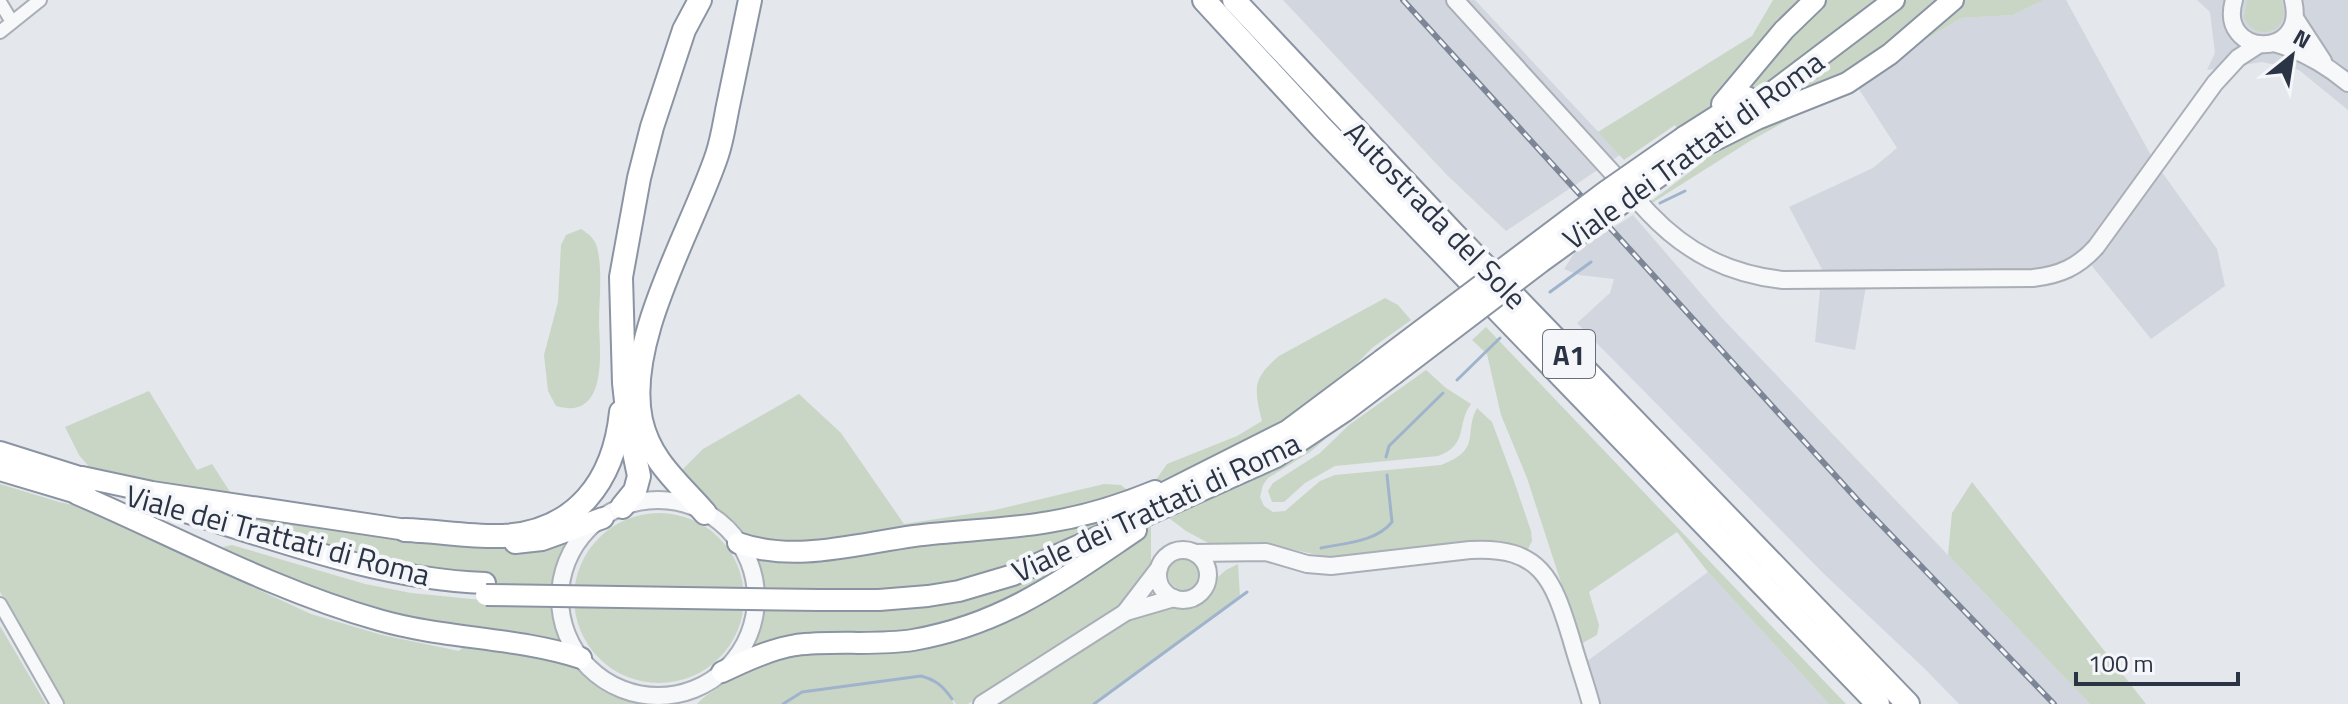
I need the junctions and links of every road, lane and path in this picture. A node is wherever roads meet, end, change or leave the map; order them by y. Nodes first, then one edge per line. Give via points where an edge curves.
1 (40, 0) edge
2 (700, 0) edge
3 (750, 0) edge
4 (1204, 0) edge
5 (1234, 0) edge
6 (1455, 0) edge
7 (1815, 0) edge
8 (1875, 0) edge
9 (1894, 0) edge
10 (1953, 0) edge
11 (0, 2) edge
12 (2294, 5) edge
13 (2231, 8) edge
14 (12, 22) junction
15 (0, 32) edge
16 (2266, 44) junction
17 (2327, 65) junction
18 (2215, 83) junction
19 (2348, 83) edge
20 (1693, 141) junction
21 (624, 383) junction
22 (0, 452) edge
23 (0, 470) edge
24 (79, 485) junction
25 (1187, 489) junction
26 (612, 512) junction
27 (705, 513) junction
28 (405, 530) junction
29 (738, 543) junction
30 (1195, 553) junction
31 (1237, 554) junction
32 (1159, 568) junction
33 (1208, 579) junction
34 (1174, 598) junction
35 (0, 604) edge
36 (1126, 612) junction
37 (581, 658) junction
38 (722, 672) junction
39 (701, 686) junction
40 (629, 691) junction
41 (57, 704) edge
42 (643, 704) edge
43 (691, 704) edge
44 (982, 704) edge
45 (1591, 704) edge
46 (1878, 704) edge
47 (1908, 704) edge

1 - 14 street
2 - 21 highway via 684,30 639,178 621,277
3 - 27 highway via 719,150 653,317 639,377 641,423 652,452
4 - 46 highway, Autostrada del Sole / A1
5 - 47 highway, Autostrada del Sole / A1
6 - 18 street via 1676,239 1728,269 1774,279 2033,278 2063,273 2096,247
7 - 20 highway
8 - 20 highway, Viale dei Trattati di Roma
9 - 20 highway, Viale dei Trattati di Roma
10 - 20 highway via 1847,83
11 - 14 street
12 - 16 street via 2286,36
12 - 17 street via 2309,43
13 - 16 street via 2243,38
13 - 18 street via 2229,50
14 - 15 street
16 - 17 street via 2294,49
16 - 18 street via 2238,58
17 - 19 street
20 - 25 highway, Viale dei Trattati di Roma, bridge via 1553,253 1388,367 1303,441 1250,471
21 - 26 highway via 639,476 635,491
21 - 28 highway via 612,459 592,493 571,513 545,528 515,535
22 - 24 highway, Viale dei Trattati di Roma
23 - 24 highway, Viale dei Trattati di Roma
24 - 25 highway, Viale dei Trattati di Roma via 118,491 394,573 485,589 818,595 926,585 977,574
24 - 28 highway
24 - 37 highway via 139,520 276,585 345,609 411,628 551,648
25 - 29 highway via 1078,517 801,553 773,553
25 - 38 highway via 1045,592 997,616 911,640 796,645
26 - 27 street via 664,501
26 - 28 highway via 542,540 511,543
26 - 37 street via 575,546 561,583 563,623
27 - 29 street
29 - 38 street via 754,580 755,611 746,640
30 - 31 street
30 - 32 street via 1176,551
30 - 33 street via 1205,564
31 - 33 street
31 - 45 street via 1266,552 1331,566 1479,550 1520,557 1542,572 1556,591
32 - 34 street via 1161,586
32 - 36 street
33 - 34 street via 1195,596
34 - 36 street
35 - 41 street
36 - 44 street
37 - 40 street via 607,681
38 - 39 street
39 - 40 street via 665,695
39 - 43 street
40 - 42 street

